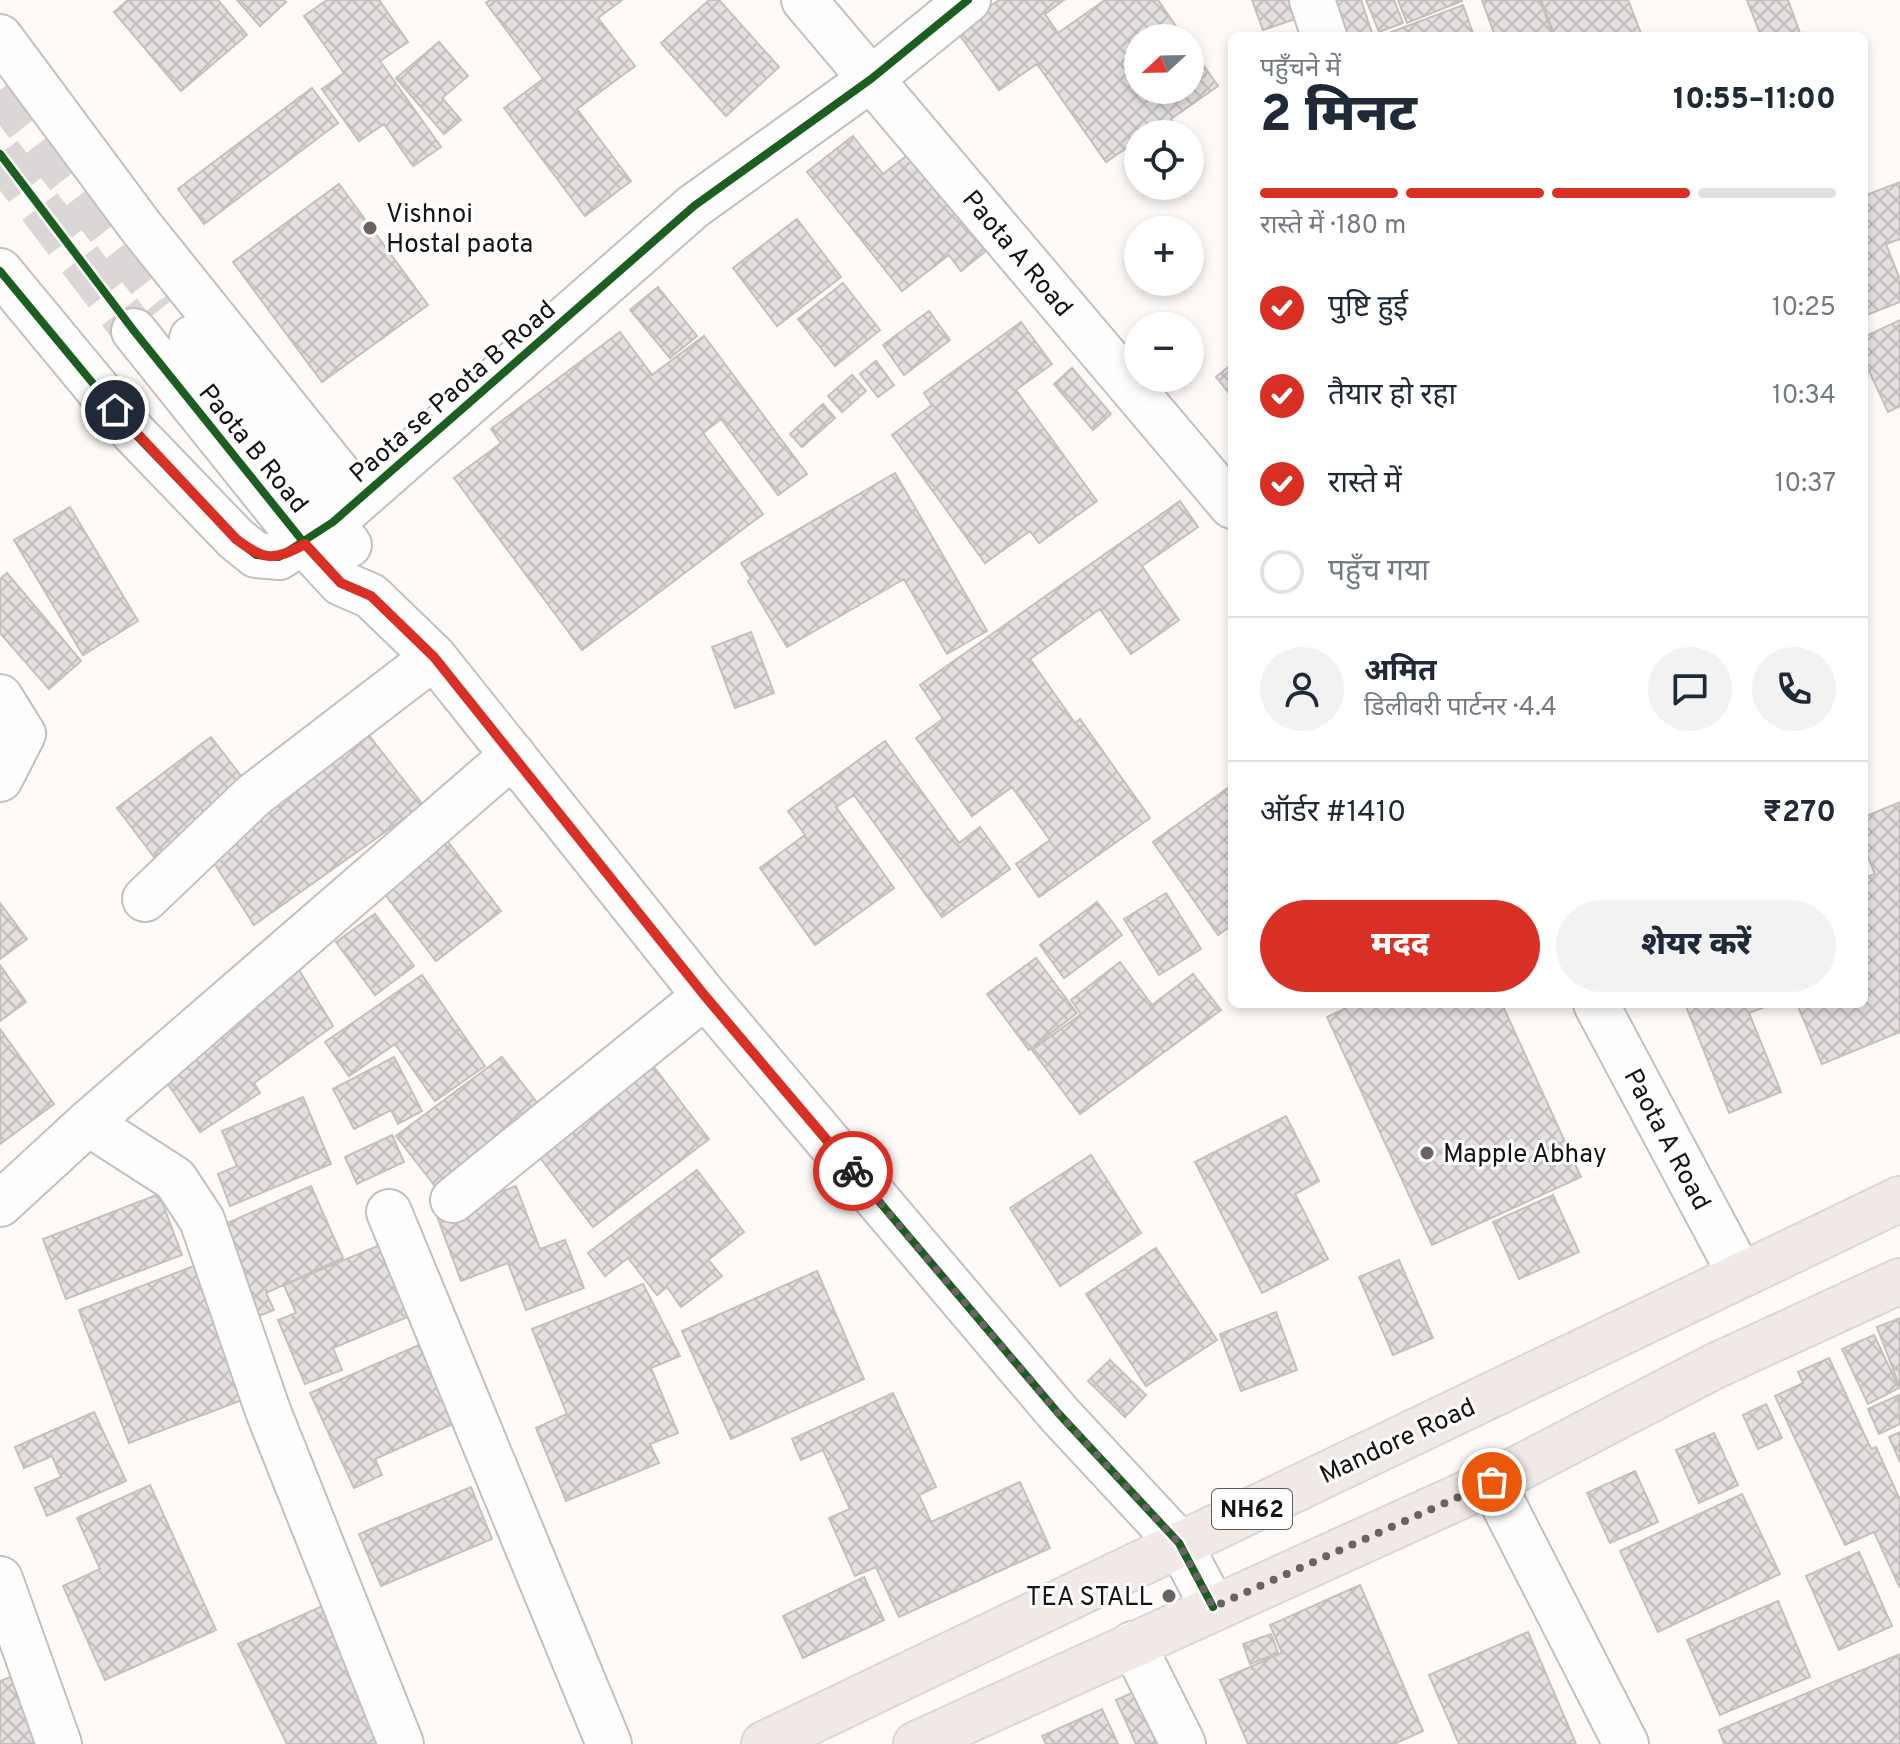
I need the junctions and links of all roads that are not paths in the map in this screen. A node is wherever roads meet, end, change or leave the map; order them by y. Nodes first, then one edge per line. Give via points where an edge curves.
1 (804, 0) edge
2 (968, 0) edge
3 (1312, 0) edge
4 (1323, 32) edge
5 (0, 37) edge
6 (871, 79) junction
7 (0, 271) edge
8 (150, 318) tunnel mouth
9 (1228, 501) edge
10 (332, 521) junction
11 (434, 657) junction
12 (0, 697) edge
13 (513, 755) junction
14 (0, 779) edge
15 (145, 899) dead end
16 (705, 996) junction
17 (1598, 1008) edge
18 (88, 1123) junction
19 (1900, 1199) edge
20 (453, 1200) dead end
21 (0, 1204) edge
22 (389, 1212) dead end
23 (1740, 1274) junction
24 (1900, 1281) edge
25 (1492, 1482) junction
26 (1179, 1543) junction
27 (0, 1579) edge
28 (1213, 1607) junction
29 (1133, 1644) junction
30 (59, 1744) edge
31 (401, 1744) edge
32 (609, 1744) edge
33 (764, 1744) edge
34 (916, 1744) edge
35 (1183, 1744) edge
36 (1626, 1744) edge

1 - 6 street, Paota A Road
2 - 6 street, Paota se Paota B Road
3 - 4 street
5 - 10 street via 141,227
6 - 9 street, Paota A Road
6 - 10 street, Paota se Paota B Road via 694,206
7 - 10 street, Paota se Paota B Road via 134,433 256,555 279,557
8 - 10 street, Paota B Road
10 - 11 street, Paota B Road via 361,564 371,596
11 - 13 street, Paota B Road
11 - 15 street via 254,795
12 - 14 street via 23,734
13 - 16 street, Paota B Road
13 - 18 street
16 - 20 street
16 - 26 street, Paota B Road via 1059,1414
17 - 23 street, Paota A Road
18 - 21 street
18 - 31 street via 175,1179 202,1220 268,1411
19 - 23 highway, Mandore Road / NH62
22 - 32 street
23 - 26 highway, Mandore Road / NH62
24 - 25 highway, NH62 via 1715,1366
25 - 28 highway, NH62
25 - 36 street
26 - 28 street, Paota B Road
26 - 33 highway, Mandore Road / NH62
27 - 30 street
28 - 29 highway, NH62
29 - 34 highway, NH62
29 - 35 street

